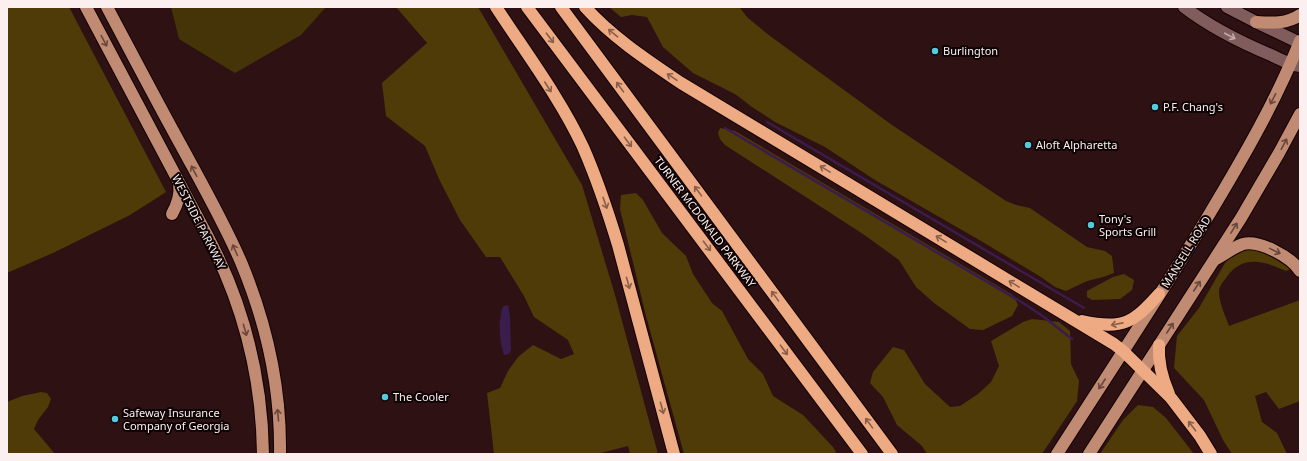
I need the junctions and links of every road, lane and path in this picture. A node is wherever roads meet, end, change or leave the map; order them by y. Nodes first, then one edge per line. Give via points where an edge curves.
1 (86, 7) edge
2 (107, 7) edge
3 (496, 7) edge
4 (527, 7) edge
5 (561, 7) edge
6 (584, 7) edge
7 (1184, 7) edge
8 (1228, 7) edge
9 (1300, 15) edge
10 (1256, 22) junction
11 (1300, 42) edge
12 (1295, 65) edge
13 (1300, 114) edge
14 (179, 183) junction
15 (172, 214) dead end
16 (1213, 261) junction
17 (1300, 271) edge
18 (1160, 294) junction
19 (1074, 320) junction
20 (1159, 345) junction
21 (1123, 351) junction
22 (1143, 370) junction
23 (1171, 398) junction
24 (262, 454) edge
25 (280, 454) edge
26 (674, 454) edge
27 (862, 454) edge
28 (892, 454) edge
29 (1057, 454) edge
30 (1089, 454) edge
31 (1211, 454) edge

1 -> 14 main road, WESTSIDE PARKWAY
25 -> 2 main road, WESTSIDE PARKWAY via 279,418 272,368 250,286 223,225
3 -> 26 highway via 562,108 595,175 618,245
4 -> 27 highway, TURNER MCDONALD PARKWAY
28 -> 5 highway, TURNER MCDONALD PARKWAY
19 -> 6 highway via 681,83 621,40
7 -> 12 street via 1230,36
8 - 10 street
9 - 10 main road via 1278,23
10 - 11 street
11 - 12 main road, MANSELL ROAD
12 -> 18 main road, MANSELL ROAD
16 -> 13 main road via 1267,174
14 - 15 main road via 178,203
14 -> 24 main road, WESTSIDE PARKWAY via 223,266 240,310 257,384
16 -> 17 main road via 1237,246 1254,244 1271,249 1291,260
20 -> 16 main road
18 -> 19 highway via 1142,313 1124,323 1102,325
18 - 21 main road, MANSELL ROAD
19 - 21 highway
20 - 22 main road
20 - 23 highway via 1162,373
21 - 22 highway
21 -> 29 main road, MANSELL ROAD
22 - 23 highway
22 - 30 main road
31 -> 23 highway

